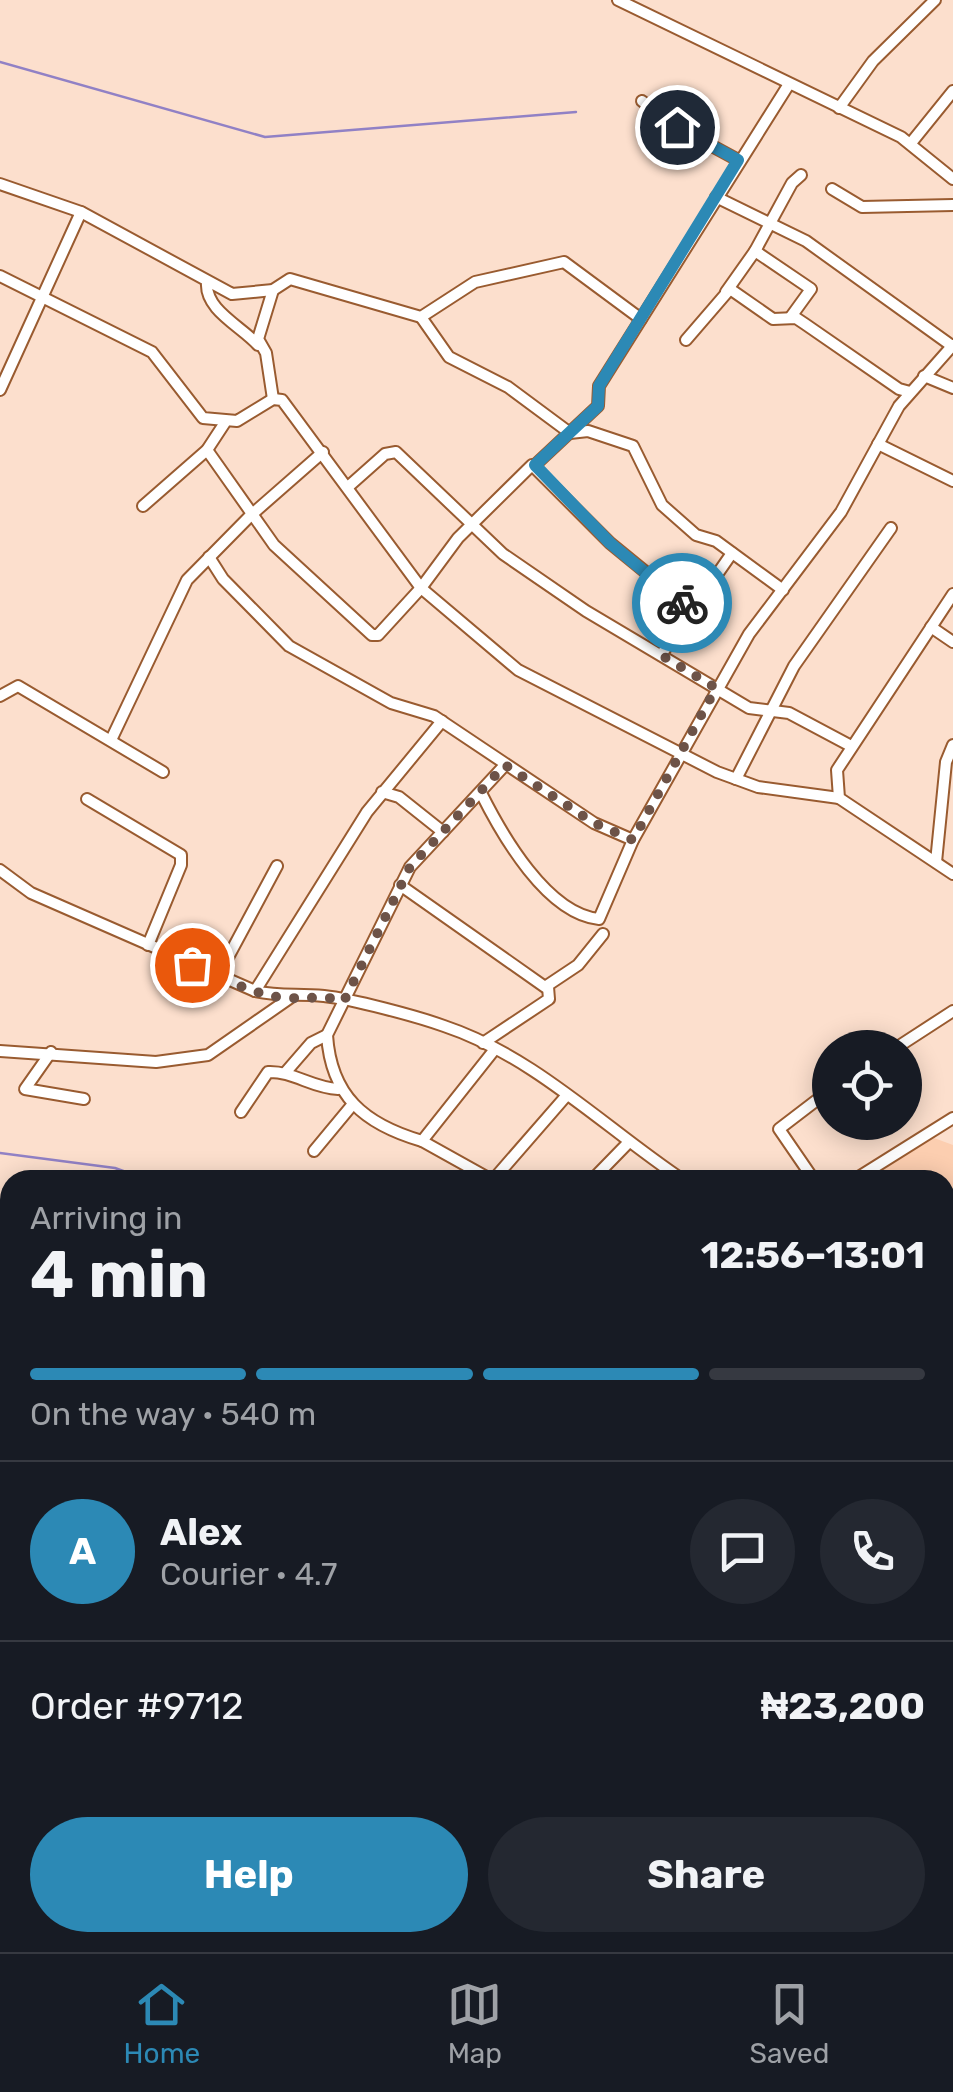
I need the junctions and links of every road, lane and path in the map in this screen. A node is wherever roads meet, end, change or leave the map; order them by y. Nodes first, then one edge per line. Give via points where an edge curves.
1 (618, 0) edge
2 (935, 0) edge
3 (789, 84) junction
4 (953, 91) edge
5 (642, 101) dead end
6 (839, 108) junction
7 (911, 142) junction
8 (738, 160) junction
9 (801, 175) dead end
10 (953, 179) edge
11 (0, 184) edge
12 (832, 189) dead end
13 (716, 197) junction
14 (953, 205) edge
15 (81, 212) junction
16 (770, 224) junction
17 (755, 251) junction
18 (0, 276) edge
19 (208, 283) junction
20 (273, 290) junction
21 (725, 292) junction
22 (42, 299) junction
23 (421, 317) junction
24 (641, 318) junction
25 (790, 318) junction
26 (686, 340) dead end
27 (952, 345) edge
28 (266, 353) junction
29 (924, 376) junction
30 (953, 388) edge
31 (0, 390) edge
32 (905, 390) junction
33 (273, 399) junction
34 (226, 421) junction
35 (570, 433) junction
36 (878, 444) junction
37 (207, 450) junction
38 (324, 452) junction
39 (535, 465) junction
40 (953, 481) edge
41 (349, 486) junction
42 (143, 506) dead end
43 (250, 516) junction
44 (472, 524) junction
45 (890, 528) dead end
46 (732, 553) junction
47 (208, 557) junction
48 (421, 588) junction
49 (783, 590) junction
50 (953, 594) edge
51 (692, 610) junction
52 (931, 627) junction
53 (953, 642) edge
54 (661, 655) junction
55 (716, 688) junction
56 (0, 696) edge
57 (769, 710) junction
58 (442, 721) junction
59 (111, 740) junction
60 (953, 745) edge
61 (850, 746) junction
62 (682, 754) junction
63 (505, 765) junction
64 (163, 772) dead end
65 (736, 779) junction
66 (382, 792) junction
67 (481, 792) junction
68 (839, 798) junction
69 (87, 800) dead end
70 (443, 832) junction
71 (633, 840) junction
72 (936, 862) junction
73 (277, 866) dead end
74 (0, 870) edge
75 (953, 874) edge
76 (400, 885) junction
77 (603, 934) dead end
78 (148, 945) junction
79 (218, 976) junction
80 (548, 987) junction
81 (255, 991) junction
82 (290, 998) junction
83 (344, 1001) junction
84 (953, 1011) edge
85 (922, 1031) edge
86 (327, 1035) junction
87 (483, 1043) junction
88 (494, 1049) junction
89 (0, 1051) edge
90 (51, 1052) junction
91 (284, 1072) junction
92 (338, 1089) junction
93 (567, 1095) junction
94 (84, 1099) dead end
95 (353, 1104) junction
96 (812, 1104) edge
97 (241, 1112) dead end
98 (953, 1118) edge
99 (422, 1141) junction
100 (628, 1143) junction
101 (314, 1151) dead end
102 (474, 1170) edge
103 (501, 1170) edge
104 (602, 1170) edge
105 (668, 1170) edge
106 (807, 1170) edge
107 (870, 1170) edge

1 - 3 street
2 - 6 street via 873,61
3 - 6 street
3 - 8 street
4 - 7 street
5 - 8 street
6 - 7 street
7 - 10 street
8 - 13 street
9 - 16 street
11 - 15 street
12 - 14 street via 862,207
13 - 16 street
13 - 24 street
15 - 19 street
15 - 22 street
16 - 17 street
16 - 27 street via 840,262
17 - 21 street
17 - 25 street via 811,289
18 - 22 street
19 - 20 street via 241,296
19 - 28 street via 212,304
20 - 23 street via 290,279
20 - 28 street via 258,339
21 - 25 street via 730,289 773,320
21 - 26 street
22 - 31 street
22 - 34 street via 152,352 204,418
23 - 24 street via 475,282 564,262
23 - 35 street via 449,358 508,387
24 - 35 street via 599,386 598,406
25 - 32 street
27 - 29 street
28 - 33 street
29 - 30 street
29 - 32 street
32 - 36 street
33 - 34 street
33 - 38 street via 290,407
34 - 37 street
35 - 39 street
35 - 46 street via 588,431 633,446 662,504 696,535
36 - 40 street
36 - 49 street via 841,512
37 - 42 street
37 - 43 street
38 - 41 street
38 - 43 street
39 - 44 street
39 - 51 street via 610,543
41 - 44 street via 396,452
41 - 48 street
43 - 47 street
43 - 48 street via 372,636
44 - 48 street
44 - 54 street via 519,567
45 - 57 street
46 - 49 street
46 - 51 street
47 - 58 street via 289,646 390,703
47 - 59 street via 187,580
48 - 62 street via 518,670
49 - 55 street
50 - 52 street
51 - 54 street
52 - 53 street
52 - 61 street
54 - 55 street
55 - 57 street via 749,708
55 - 62 street
56 - 59 street via 18,686
57 - 61 street via 790,713
57 - 65 street
58 - 63 street
58 - 66 street
59 - 64 street
60 - 72 street
61 - 68 street via 837,770
62 - 65 street
62 - 71 street
63 - 67 street
63 - 71 street via 594,823
65 - 68 street
66 - 70 street via 400,797
66 - 81 street
67 - 70 street
67 - 71 street via 503,836 538,881 595,920
68 - 72 street
69 - 78 street via 181,855
70 - 76 street
72 - 75 street
73 - 79 street
74 - 78 street via 31,893
76 - 80 street
76 - 83 street
77 - 80 street
78 - 79 street
79 - 81 street
80 - 87 street via 549,999
81 - 82 street
82 - 83 street
82 - 90 street via 208,1054 156,1062
83 - 86 street
83 - 87 street via 446,1026
84 - 85 street
86 - 91 street
86 - 92 street
87 - 88 street
88 - 93 street
88 - 99 street
89 - 90 street
90 - 94 street via 26,1089
91 - 92 street via 317,1088
91 - 97 street via 261,1078
92 - 95 street
93 - 100 street
93 - 103 street
95 - 99 street
95 - 101 street
96 - 106 street via 778,1129
98 - 107 street
99 - 102 street
100 - 104 street
100 - 105 street

